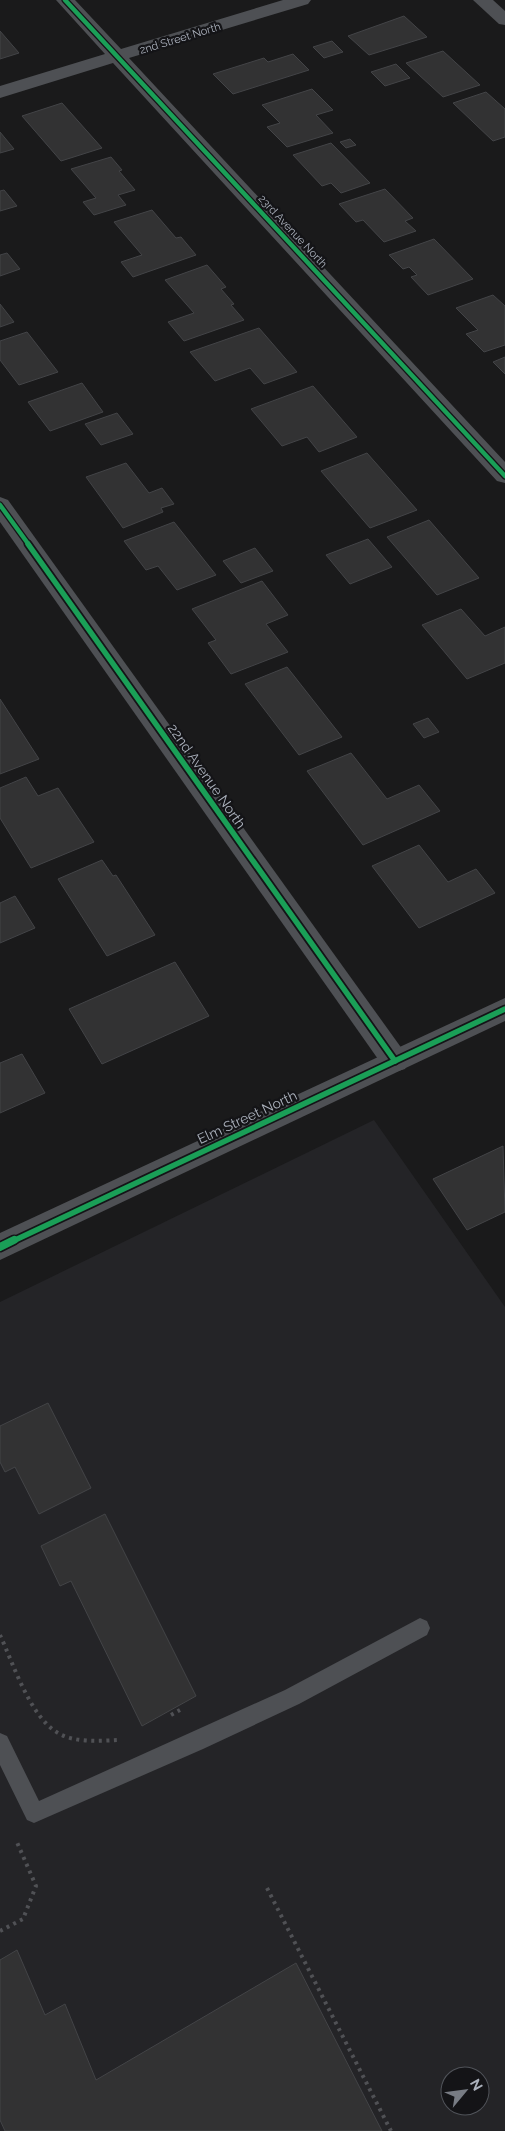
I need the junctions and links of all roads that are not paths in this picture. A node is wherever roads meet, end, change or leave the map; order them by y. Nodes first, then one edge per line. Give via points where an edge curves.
1 (65, 0) edge
2 (302, 0) edge
3 (482, 0) edge
4 (505, 20) edge
5 (118, 57) junction
6 (0, 92) edge
7 (505, 476) edge
8 (0, 505) edge
9 (505, 1008) edge
10 (395, 1061) junction
11 (0, 1247) edge
12 (420, 1628) dead end
13 (0, 1743) edge

1 - 5 street, 23rd Avenue North
2 - 5 street, 2nd Street North
3 - 4 street
5 - 6 street, 2nd Street North
5 - 7 street, 23rd Avenue North
8 - 10 street, 22nd Avenue North
9 - 10 street, Elm Street North
10 - 11 street, Elm Street North
12 - 13 lane via 292,1697 34,1813

